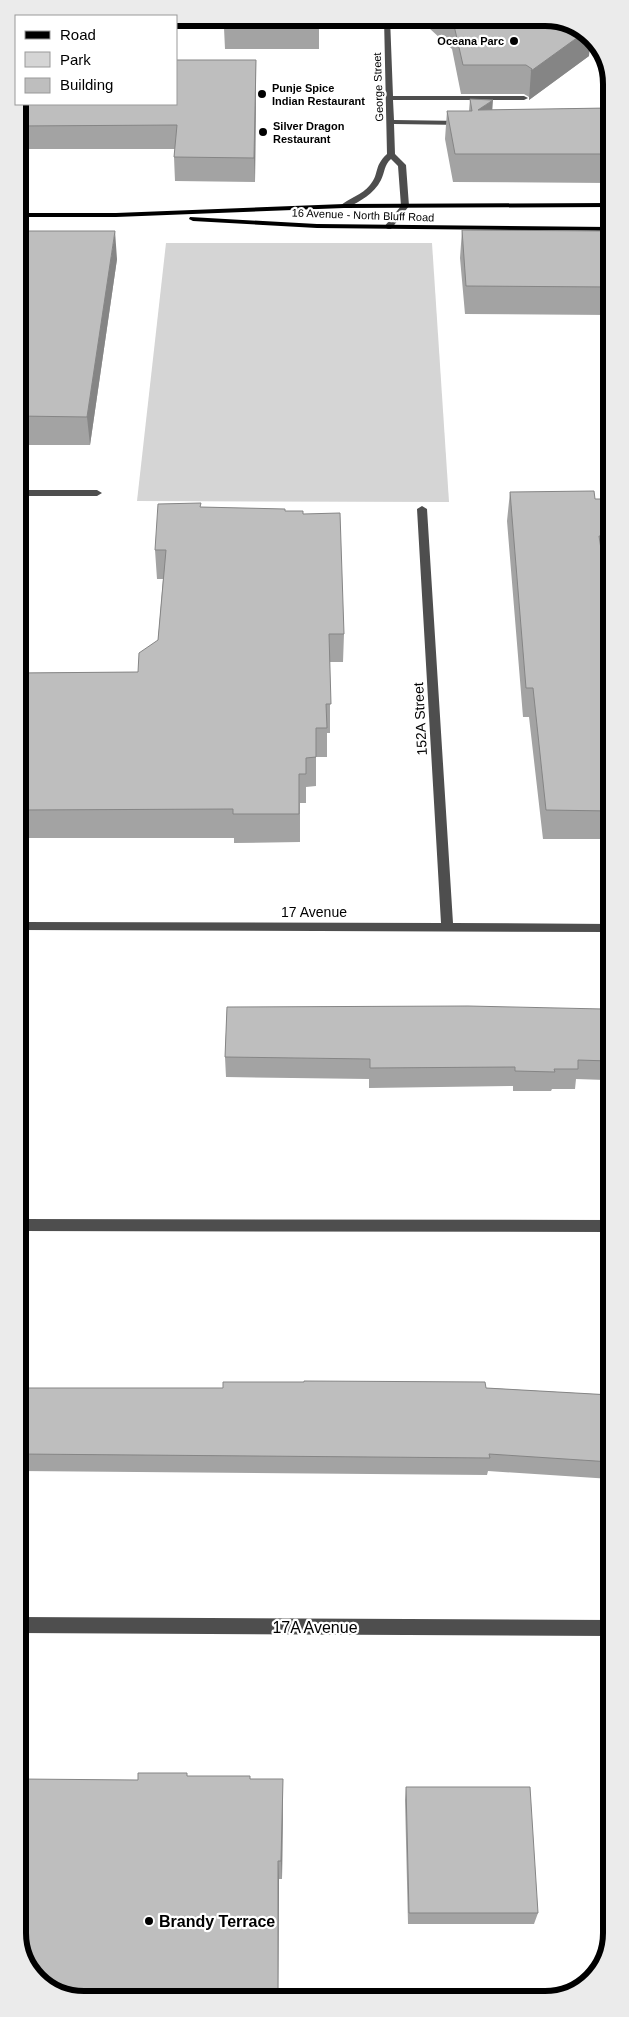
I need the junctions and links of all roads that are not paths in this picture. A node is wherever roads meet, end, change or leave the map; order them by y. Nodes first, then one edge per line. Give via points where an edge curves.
1 (387, 26) edge
2 (390, 98) junction
3 (524, 98) edge
4 (390, 122) junction
5 (471, 123) edge
6 (391, 155) junction
7 (603, 205) edge
8 (344, 206) junction
9 (405, 206) junction
10 (26, 215) edge
11 (116, 215) junction
12 (388, 227) junction
13 (603, 230) edge
14 (26, 492) edge
15 (97, 493) dead end
16 (422, 509) dead end
17 (26, 926) edge
18 (447, 927) junction
19 (603, 928) edge
20 (26, 1225) edge
21 (603, 1226) edge
22 (26, 1625) edge
23 (603, 1628) edge

1 - 2 street, George Street
2 - 3 street
2 - 4 street, George Street
4 - 5 street
4 - 6 street, George Street
6 - 8 street, George Street via 382,163 380,178 372,188
6 - 9 street, George Street via 402,166
7 - 9 main road, 16 Avenue - North Bluff Road
8 - 9 main road, 16 Avenue - North Bluff Road
8 - 11 main road, 16 Avenue - North Bluff Road
9 - 12 street
10 - 11 main road, 16 Avenue - North Bluff Road
11 - 12 main road, 16 Avenue - North Bluff Road
12 - 13 main road, 16 Avenue - North Bluff Road
14 - 15 street
16 - 18 street, 152A Street
17 - 18 street, 17 Avenue
18 - 19 street, 17 Avenue
20 - 21 street
22 - 23 street, 17A Avenue

